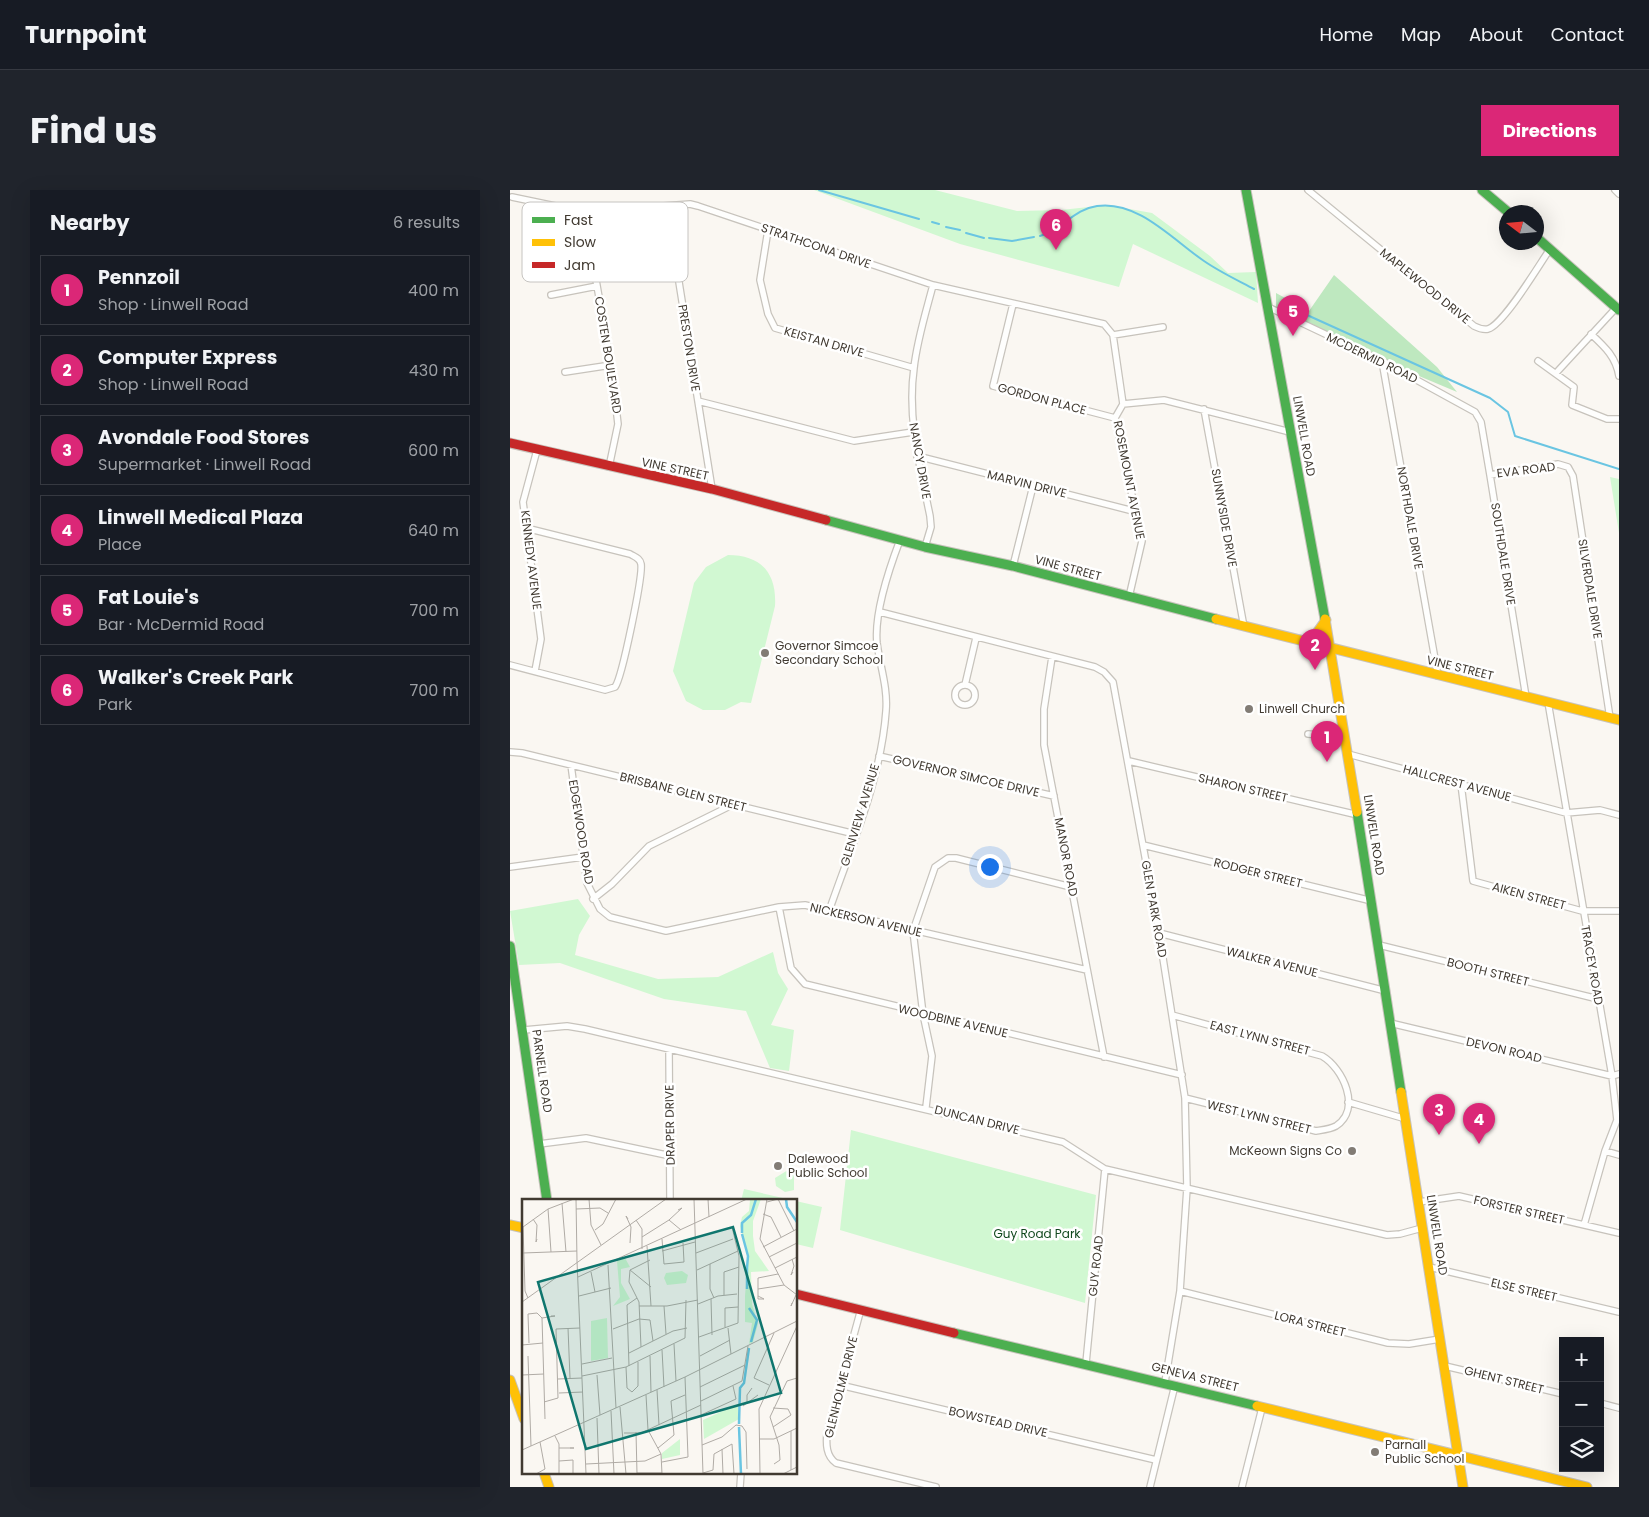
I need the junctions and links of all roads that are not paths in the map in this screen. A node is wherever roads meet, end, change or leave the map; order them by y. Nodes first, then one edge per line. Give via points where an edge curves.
1 (1246, 190) edge
2 (1308, 190) edge
3 (1482, 190) edge
4 (1615, 190) edge
5 (1619, 194) edge
6 (511, 196) edge
7 (538, 202) edge
8 (688, 204) edge
9 (1500, 205) edge
10 (768, 230) junction
11 (1544, 244) edge
12 (1550, 249) junction
13 (596, 282) edge
14 (679, 282) edge
15 (933, 285) junction
16 (597, 286) junction
17 (551, 295) dead end
18 (1013, 304) junction
19 (1268, 307) junction
20 (1618, 309) edge
21 (1163, 327) dead end
22 (1591, 334) junction
23 (1113, 335) junction
24 (1382, 361) junction
25 (1538, 361) dead end
26 (611, 365) junction
27 (914, 368) junction
28 (564, 372) dead end
29 (1556, 373) junction
30 (1619, 376) edge
31 (698, 401) junction
32 (1123, 404) junction
33 (1204, 409) junction
34 (1475, 412) joint
35 (1115, 418) junction
36 (1619, 419) edge
37 (913, 432) junction
38 (1290, 432) junction
39 (510, 443) edge
40 (537, 450) junction
41 (917, 456) junction
42 (1563, 466) joint
43 (609, 467) junction
44 (1490, 474) junction
45 (1033, 486) junction
46 (712, 490) junction
47 (1137, 512) junction
48 (526, 528) junction
49 (900, 540) junction
50 (925, 547) junction
51 (1013, 566) junction
52 (1129, 597) junction
53 (880, 612) junction
54 (1326, 620) junction
55 (1244, 627) junction
56 (976, 638) junction
57 (1303, 642) junction
58 (1331, 649) junction
59 (1052, 657) junction
60 (510, 665) edge
61 (534, 671) junction
62 (1438, 676) junction
63 (966, 684) dead end
64 (1526, 697) junction
65 (1548, 702) junction
66 (1614, 719) edge
67 (1308, 734) dead end
68 (1345, 737) junction
69 (510, 752) edge
70 (1348, 754) junction
71 (878, 756) junction
72 (1129, 761) junction
73 (571, 764) junction
74 (1460, 784) junction
75 (1054, 796) junction
76 (734, 804) junction
77 (1566, 813) junction
78 (1358, 815) junction
79 (1619, 815) edge
80 (855, 834) junction
81 (1143, 845) junction
82 (583, 857) junction
83 (510, 867) edge
84 (1071, 887) junction
85 (593, 899) junction
86 (1372, 901) junction
87 (779, 907) junction
88 (829, 911) junction
89 (1582, 911) junction
90 (1619, 911) edge
91 (913, 931) junction
92 (1158, 933) junction
93 (1378, 944) junction
94 (510, 948) edge
95 (1087, 970) junction
96 (1386, 991) junction
97 (1598, 998) junction
98 (924, 1014) junction
99 (1172, 1015) junction
100 (1390, 1022) junction
101 (524, 1030) junction
102 (669, 1049) junction
103 (1104, 1057) junction
104 (1619, 1074) edge
105 (1182, 1075) junction
106 (1612, 1076) junction
107 (1184, 1098) junction
108 (1348, 1102) junction
109 (926, 1107) junction
110 (1406, 1119) junction
111 (540, 1144) junction
112 (1605, 1151) junction
113 (1619, 1155) edge
114 (671, 1156) junction
115 (1106, 1169) junction
116 (1187, 1188) junction
117 (547, 1199) edge
118 (670, 1199) edge
119 (1419, 1202) junction
120 (1584, 1225) junction
121 (1422, 1228) junction
122 (1619, 1233) edge
123 (1429, 1267) junction
124 (1180, 1291) junction
125 (798, 1294) edge
126 (861, 1309) junction
127 (1619, 1312) edge
128 (1440, 1339) junction
129 (1086, 1363) junction
130 (1445, 1366) junction
131 (510, 1380) edge
132 (1165, 1382) junction
133 (840, 1385) junction
134 (1175, 1385) junction
135 (1559, 1393) edge
136 (1604, 1404) edge
137 (1262, 1408) junction
138 (1619, 1408) edge
139 (522, 1413) edge
140 (1459, 1456) junction
141 (1156, 1460) junction
142 (544, 1474) edge
143 (741, 1474) edge
144 (549, 1487) edge
145 (740, 1487) edge
146 (936, 1487) edge
147 (1150, 1487) edge
148 (1242, 1487) edge
149 (1463, 1487) edge
150 (1587, 1487) edge

1 - 19 main road, LINWELL ROAD
2 - 12 street, MAPLEWOOD DRIVE via 1481,329 1491,328 1507,311
3 - 9 main road
4 - 5 street
6 - 7 street, STRATHCONA DRIVE
8 - 10 street, STRATHCONA DRIVE
10 - 15 street, STRATHCONA DRIVE
10 - 27 street, KEISTAN DRIVE via 760,280 768,314 775,328
11 - 12 main road
12 - 20 main road
13 - 16 street, COSTEN BOULEVARD
14 - 31 street, PRESTON DRIVE
15 - 18 street, STRATHCONA DRIVE
15 - 27 street, NANCY DRIVE
16 - 17 street
16 - 26 street, COSTEN BOULEVARD
18 - 23 street, STRATHCONA DRIVE via 1104,324
18 - 35 street, GORDON PLACE via 993,386
19 - 24 street, MCDERMID ROAD
19 - 38 main road, LINWELL ROAD
20 - 22 street
21 - 23 street
22 - 29 street
22 - 30 street via 1609,351
23 - 32 street, ROSEMOUNT AVENUE
24 - 34 street, MCDERMID ROAD
24 - 62 street, NORTHDALE DRIVE
25 - 29 street
26 - 28 street
26 - 43 street, COSTEN BOULEVARD via 618,424
27 - 37 street, NANCY DRIVE
29 - 36 street via 1574,387 1572,404 1607,419
31 - 37 street via 854,441
31 - 46 street, PRESTON DRIVE
32 - 33 street via 1164,400
32 - 35 street, ROSEMOUNT AVENUE
33 - 38 street
33 - 55 street, SUNNYSIDE DRIVE
34 - 44 street, SOUTHDALE DRIVE via 1480,422
35 - 47 street, ROSEMOUNT AVENUE
37 - 41 street, NANCY DRIVE
38 - 54 main road, LINWELL ROAD
39 - 40 main road, VINE STREET
40 - 43 main road, VINE STREET
40 - 48 street, KENNEDY AVENUE via 523,502
41 - 45 street, MARVIN DRIVE
41 - 50 street, NANCY DRIVE via 931,527
42 - 44 street, EVA ROAD via 1558,464
42 - 66 street, SILVERDALE DRIVE via 1568,467 1573,476
43 - 46 main road, VINE STREET
44 - 64 street, SOUTHDALE DRIVE
45 - 47 street, MARVIN DRIVE
45 - 51 street
46 - 49 main road, VINE STREET
47 - 52 street, ROSEMOUNT AVENUE via 1142,541
48 - 61 street, KENNEDY AVENUE via 541,639
48 - 61 street via 630,554 641,564 630,634 615,687 605,690
49 - 50 main road, VINE STREET
49 - 53 street, GLENVIEW AVENUE via 886,580
50 - 51 main road, VINE STREET
51 - 52 main road, VINE STREET
52 - 55 main road, VINE STREET
53 - 56 street, GLEN PARK ROAD
53 - 71 street, GLENVIEW AVENUE via 877,642 886,710
54 - 57 main road via 1314,637
54 - 58 main road, LINWELL ROAD
55 - 57 main road, VINE STREET
56 - 59 street, GLEN PARK ROAD
56 - 63 street
57 - 58 main road, VINE STREET
58 - 62 main road, VINE STREET
58 - 68 main road, LINWELL ROAD
59 - 72 street, GLEN PARK ROAD via 1095,667 1113,682
59 - 75 street, MANOR ROAD via 1043,730
60 - 61 street
62 - 64 main road, VINE STREET
64 - 65 main road, VINE STREET
65 - 66 main road, VINE STREET
65 - 77 street, TRACEY ROAD
67 - 68 street
68 - 70 main road, LINWELL ROAD
69 - 73 street, BRISBANE GLEN STREET
70 - 74 street, HALLCREST AVENUE
70 - 78 main road, LINWELL ROAD
71 - 75 street, GOVERNOR SIMCOE DRIVE
71 - 80 street, GLENVIEW AVENUE
72 - 78 street, SHARON STREET
72 - 81 street, GLEN PARK ROAD
73 - 76 street, BRISBANE GLEN STREET
73 - 82 street, EDGEWOOD ROAD
74 - 77 street, HALLCREST AVENUE
74 - 89 street, AIKEN STREET via 1473,881
75 - 84 street, MANOR ROAD
76 - 80 street, BRISBANE GLEN STREET
76 - 85 street via 649,846
77 - 79 street via 1600,810
77 - 89 street, TRACEY ROAD
78 - 86 main road, LINWELL ROAD
80 - 88 street, GLENVIEW AVENUE
81 - 86 street, RODGER STREET
81 - 92 street, GLEN PARK ROAD
82 - 83 street
82 - 85 street, EDGEWOOD ROAD
84 - 91 street via 948,858 930,875
84 - 95 street, MANOR ROAD
85 - 87 street, NICKERSON AVENUE via 610,917 666,931
86 - 93 main road, LINWELL ROAD
87 - 88 street, NICKERSON AVENUE via 805,905
87 - 98 street, WOODBINE AVENUE via 791,968 804,984
88 - 91 street, NICKERSON AVENUE
89 - 90 street, AIKEN STREET
89 - 97 street, TRACEY ROAD
91 - 95 street, NICKERSON AVENUE
91 - 98 street
92 - 96 street, WALKER AVENUE
92 - 99 street, GLEN PARK ROAD
93 - 96 main road, LINWELL ROAD
93 - 97 street, BOOTH STREET
94 - 101 main road, PARNELL ROAD
95 - 103 street, MANOR ROAD
96 - 100 main road, LINWELL ROAD
97 - 106 street, TRACEY ROAD
98 - 103 street, WOODBINE AVENUE
98 - 109 street via 932,1056
99 - 105 street, GLEN PARK ROAD
99 - 108 street, EAST LYNN STREET via 1322,1056 1338,1069
100 - 106 street, DEVON ROAD
100 - 110 main road, LINWELL ROAD
101 - 102 street, DUNCAN DRIVE via 567,1026
101 - 111 main road, PARNELL ROAD
102 - 109 street, DUNCAN DRIVE
102 - 114 street, DRAPER DRIVE
103 - 105 street, WOODBINE AVENUE
104 - 106 street, DEVON ROAD
105 - 107 street, GLEN PARK ROAD
106 - 112 street, TRACEY ROAD via 1617,1120
107 - 108 street, WEST LYNN STREET via 1316,1131 1335,1126 1346,1115
107 - 116 street, GLEN PARK ROAD
108 - 110 street
109 - 115 street, DUNCAN DRIVE via 1063,1142
110 - 119 main road, LINWELL ROAD
111 - 114 street via 586,1138
111 - 117 main road, PARNELL ROAD
112 - 113 street
112 - 120 street, TRACEY ROAD
114 - 118 street, DRAPER DRIVE
115 - 116 street, DUNCAN DRIVE
115 - 129 street, GUY ROAD
116 - 121 street, DUNCAN DRIVE via 1387,1234
116 - 124 street, GLEN PARK ROAD
119 - 120 street, FORSTER STREET via 1458,1196
119 - 121 main road, LINWELL ROAD
120 - 122 street, FORSTER STREET
121 - 123 main road, LINWELL ROAD
123 - 127 street, ELSE STREET
123 - 128 main road, LINWELL ROAD
124 - 128 street, LORA STREET via 1388,1343 1409,1344
124 - 132 street, GLEN PARK ROAD
125 - 126 main road, GENEVA STREET
126 - 129 main road, GENEVA STREET
126 - 133 street, GLENHOLME DRIVE
128 - 130 main road, LINWELL ROAD
129 - 132 main road, GENEVA STREET
130 - 135 street, GHENT STREET
130 - 140 main road, LINWELL ROAD
131 - 139 main road
132 - 134 main road, GENEVA STREET
133 - 141 street, BOWSTEAD DRIVE
133 - 146 street, GLENHOLME DRIVE via 827,1433 826,1447 831,1459
134 - 137 main road, GENEVA STREET
134 - 141 street
136 - 138 street
137 - 140 main road, GENEVA STREET
137 - 148 street
140 - 149 main road, LINWELL ROAD
140 - 150 main road, GENEVA STREET
141 - 147 street
142 - 144 main road
143 - 145 street

